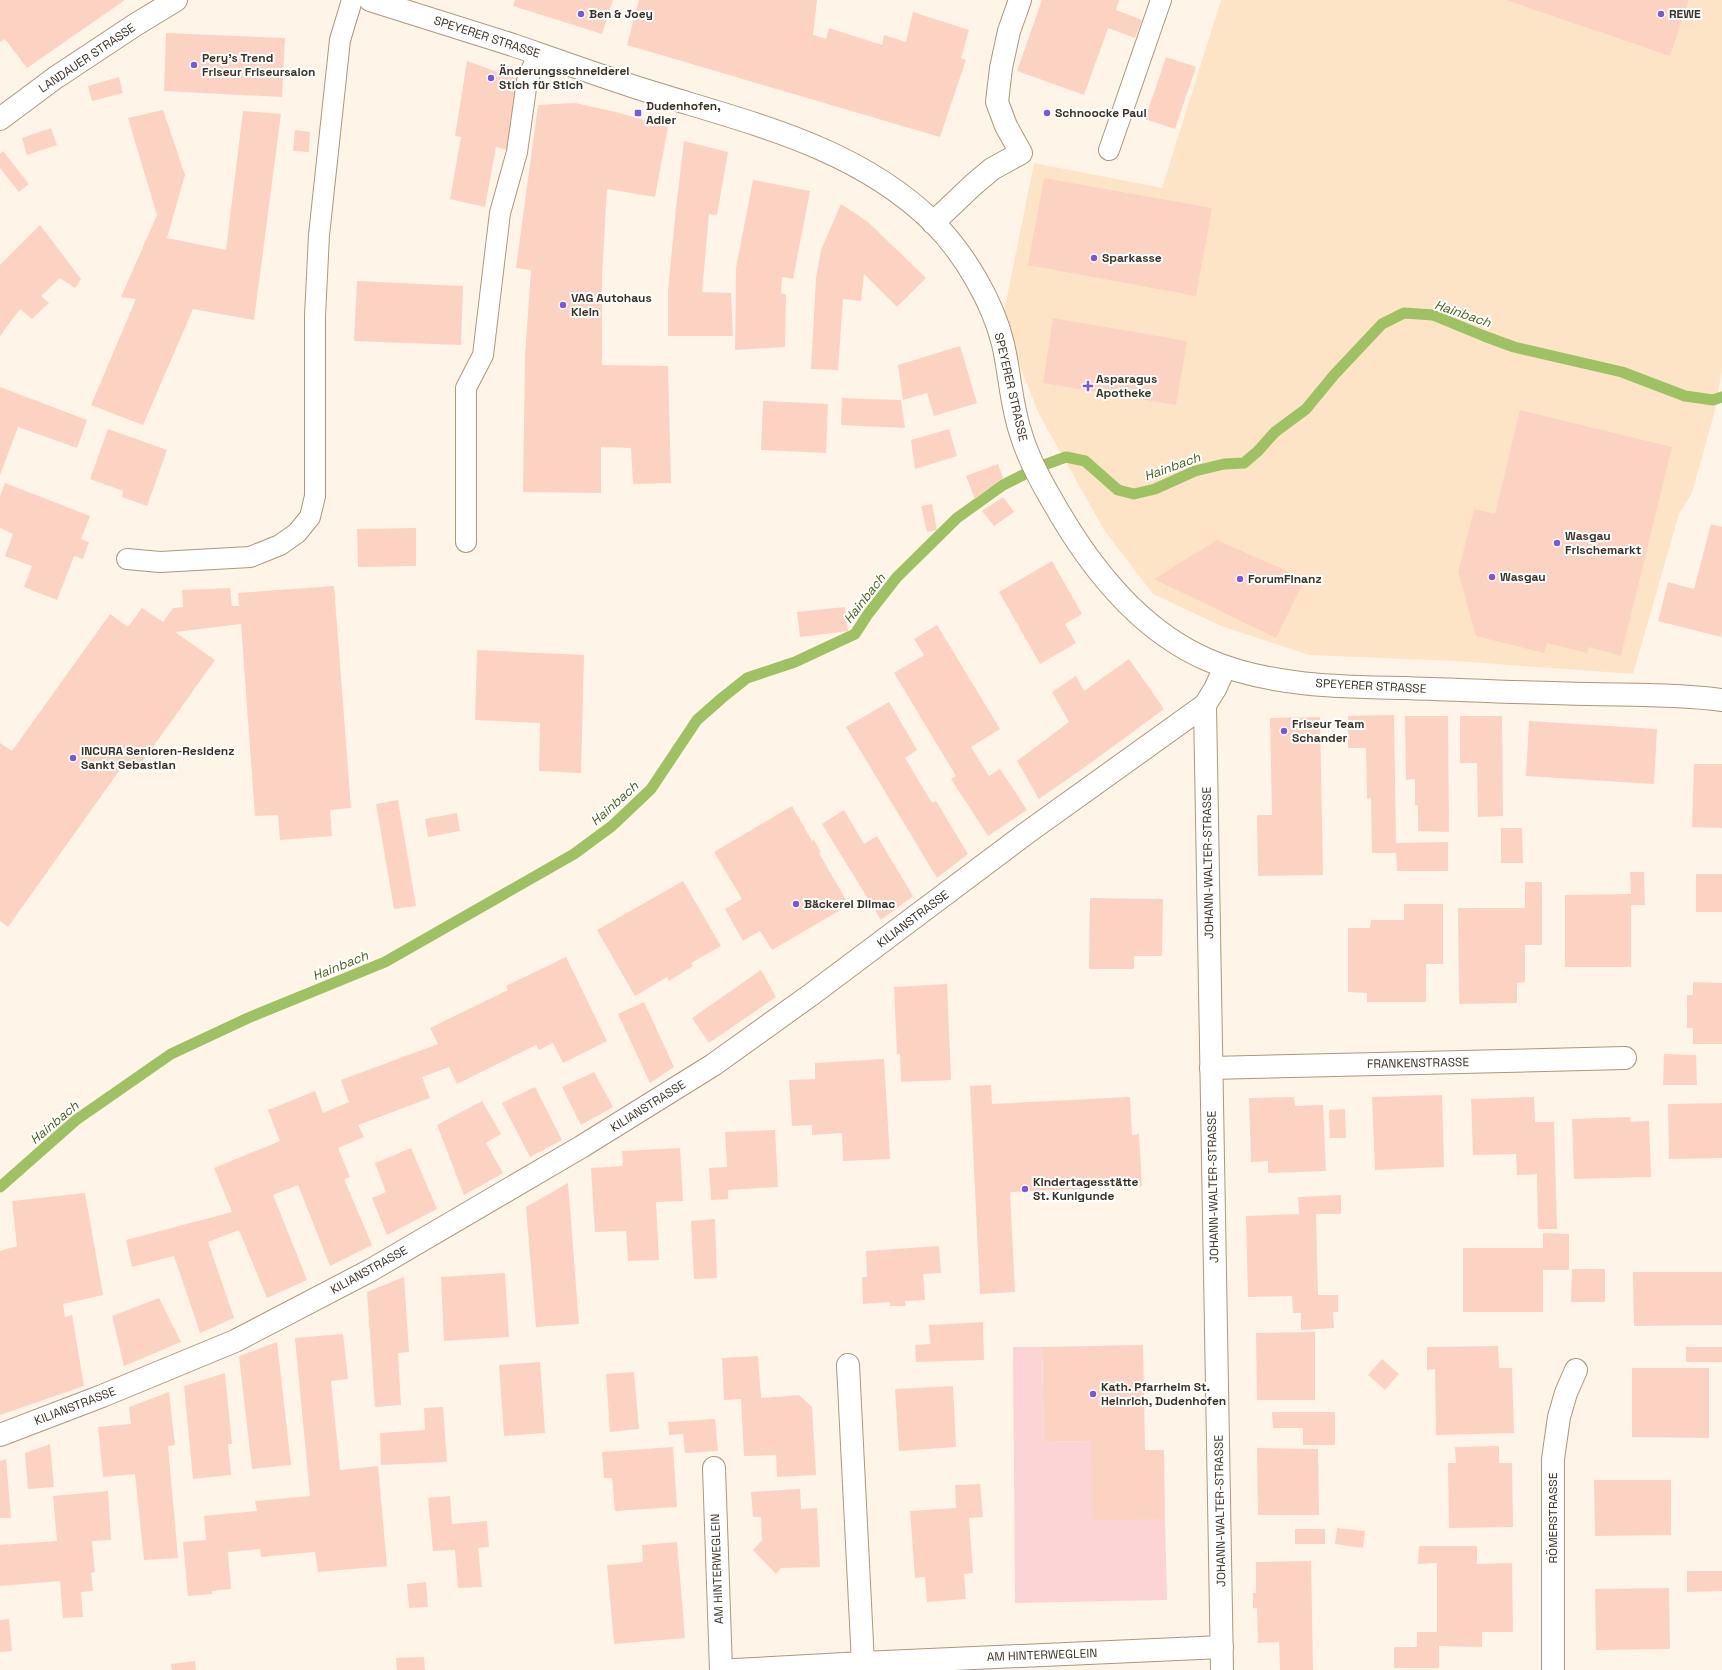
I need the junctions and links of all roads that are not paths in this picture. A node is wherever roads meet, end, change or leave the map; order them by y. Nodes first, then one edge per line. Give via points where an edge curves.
1 (176, 0) edge
2 (352, 0) edge
3 (370, 0) edge
4 (1020, 0) edge
5 (1161, 0) edge
6 (538, 54) junction
7 (0, 119) edge
8 (1109, 150) dead end
9 (933, 223) junction
10 (466, 542) dead end
11 (127, 559) dead end
12 (1225, 667) junction
13 (1722, 700) edge
14 (1205, 705) junction
15 (1624, 1058) dead end
16 (1211, 1068) junction
17 (848, 1365) dead end
18 (1576, 1370) dead end
19 (0, 1435) edge
20 (714, 1468) dead end
21 (1222, 1647) junction
22 (863, 1663) junction
23 (721, 1670) edge
24 (735, 1670) edge
25 (1222, 1670) edge
26 (1553, 1670) edge

1 - 7 street, LANDAUER STRASSE via 61,74
2 - 11 lane via 340,40 319,235 315,316 316,496 310,517 297,533 280,545 250,557 160,562
3 - 6 street, SPEYERER STRASSE
4 - 9 street via 1000,68 997,102 1006,126 1021,153 992,169
5 - 8 lane
6 - 9 street, SPEYERER STRASSE via 821,148 886,185
6 - 10 lane via 527,82 517,152 500,213 483,355 466,388
9 - 12 street, SPEYERER STRASSE via 955,247 990,306 1003,340 1013,403 1027,453 1061,517 1087,556 1141,618 1166,638 1206,660
12 - 13 street, SPEYERER STRASSE via 1283,680 1349,688
12 - 14 street, KILIANSTRASSE
14 - 16 street, JOHANN-WALTER-STRASSE
14 - 19 street, KILIANSTRASSE via 1028,832 713,1066 581,1147 371,1270 235,1341
15 - 16 street, FRANKENSTRASSE
16 - 21 street, JOHANN-WALTER-STRASSE
17 - 22 street
18 - 26 street, RÖMERSTRASSE via 1559,1417 1553,1459
20 - 23 street, AM HINTERWEGLEIN
21 - 22 street, AM HINTERWEGLEIN
21 - 25 street, JOHANN-WALTER-STRASSE
22 - 24 street, AM HINTERWEGLEIN

